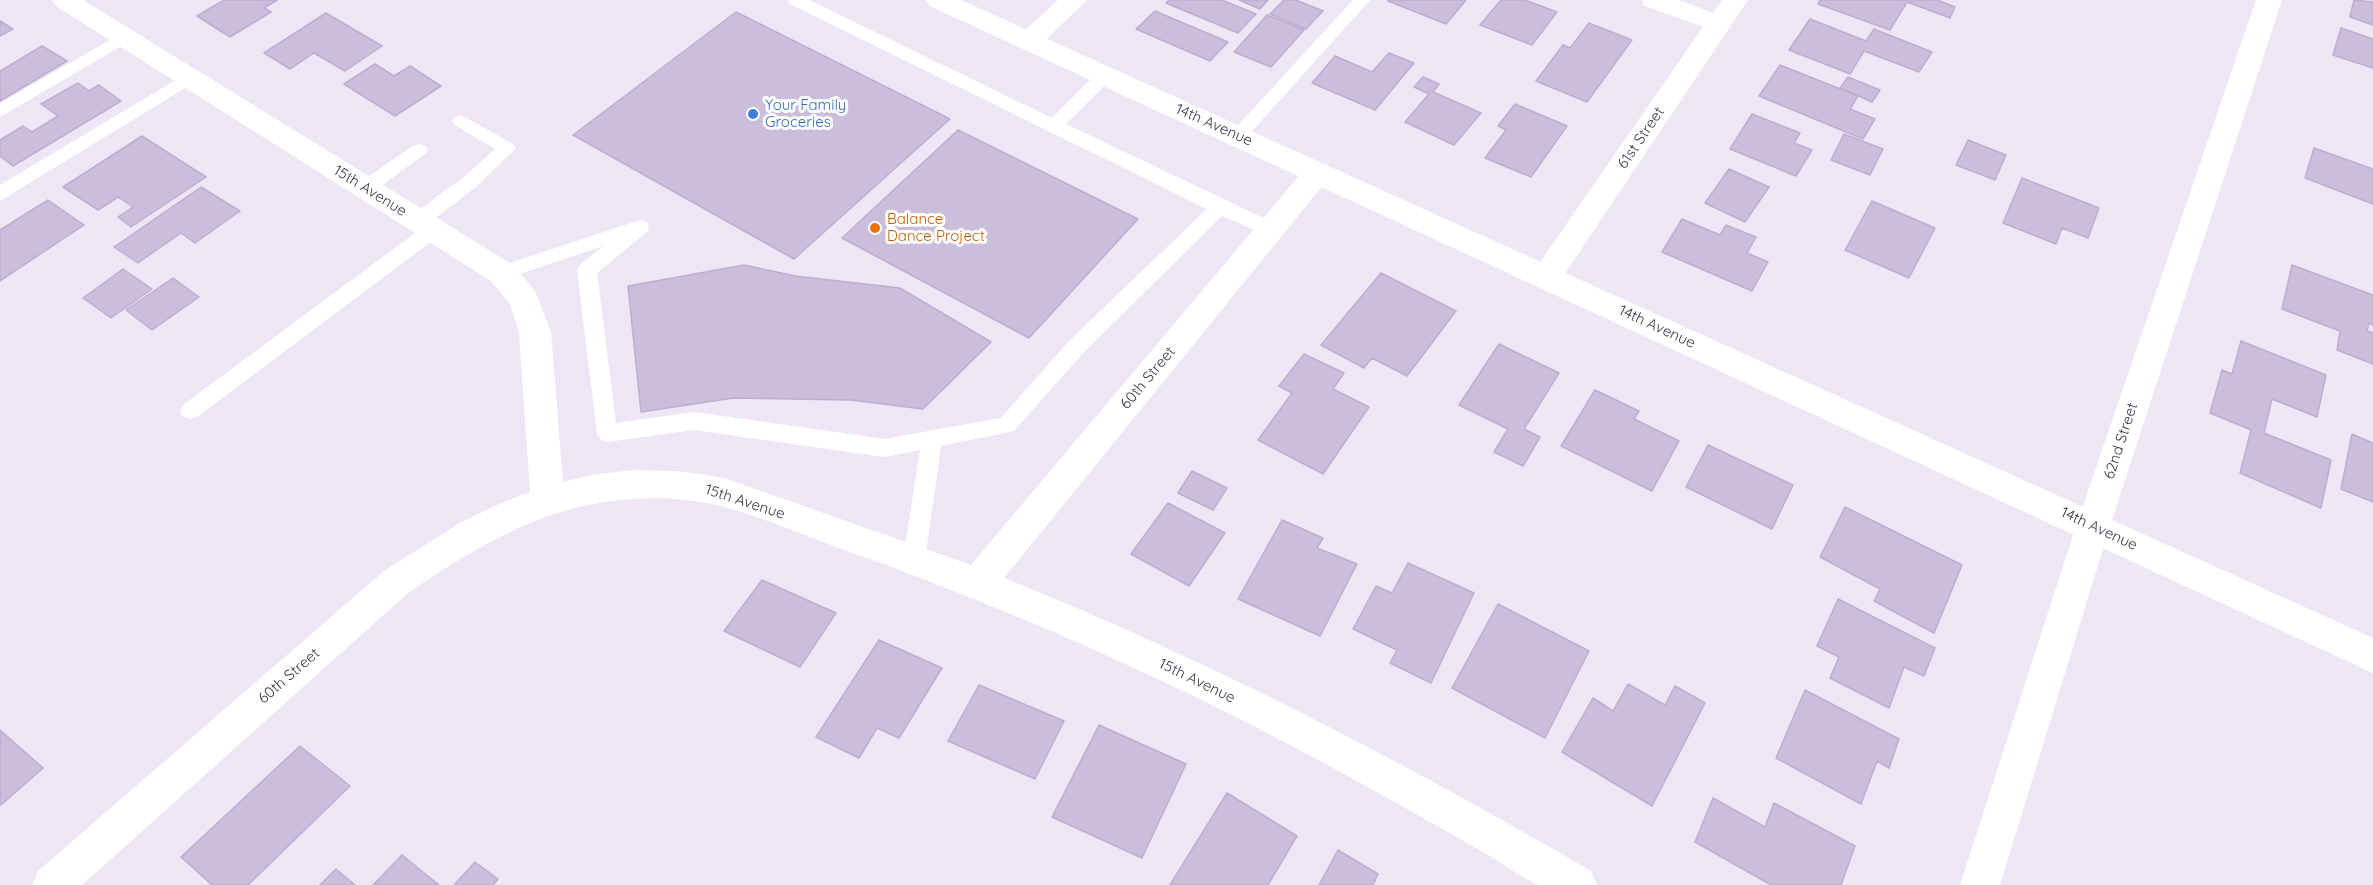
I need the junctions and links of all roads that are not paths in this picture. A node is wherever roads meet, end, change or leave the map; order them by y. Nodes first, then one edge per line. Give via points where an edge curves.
1 (65, 0) edge
2 (796, 0) edge
3 (939, 0) edge
4 (1074, 0) edge
5 (1362, 0) edge
6 (1654, 0) edge
7 (1735, 0) edge
8 (2268, 0) edge
9 (1719, 24) junction
10 (124, 37) junction
11 (1029, 41) junction
12 (1105, 75) junction
13 (189, 78) junction
14 (0, 111) edge
15 (461, 121) dead end
16 (1054, 126) junction
17 (1238, 136) junction
18 (419, 150) dead end
19 (1318, 172) junction
20 (365, 188) junction
21 (0, 194) edge
22 (1220, 207) junction
23 (426, 225) junction
24 (1270, 230) junction
25 (502, 273) junction
26 (1546, 276) junction
27 (190, 411) dead end
28 (932, 439) junction
29 (548, 500) junction
30 (2093, 526) junction
31 (914, 561) junction
32 (978, 583) junction
33 (2373, 656) edge
34 (52, 885) edge
35 (1577, 885) edge
36 (1980, 885) edge

1 - 10 street, 15th Avenue
2 - 16 lane
3 - 11 street, 14th Avenue
4 - 11 street
5 - 17 lane
6 - 9 street
7 - 9 street, 61st Street
8 - 30 street, 62nd Street
9 - 26 street, 61st Street
10 - 13 street, 15th Avenue
10 - 14 lane
11 - 12 street, 14th Avenue
12 - 16 lane
12 - 17 street, 14th Avenue
13 - 20 street, 15th Avenue
13 - 21 lane
15 - 23 lane via 507,148
16 - 22 lane
17 - 19 street, 14th Avenue
18 - 20 lane
19 - 24 street, 60th Street
19 - 26 street, 14th Avenue
20 - 23 street, 15th Avenue
22 - 24 lane
22 - 28 lane via 1077,346 1007,425
23 - 25 street, 15th Avenue
23 - 27 lane
24 - 32 street, 60th Street
25 - 28 lane via 640,227 587,270 607,433 694,421 884,448
25 - 29 street, 15th Avenue via 524,299 535,332
26 - 30 street, 14th Avenue
28 - 31 lane
29 - 31 street, 15th Avenue via 640,483 696,486 724,492
29 - 34 street, 60th Street via 506,514 441,550 396,582
30 - 33 street, 14th Avenue
30 - 36 street, 62nd Street
31 - 32 street, 15th Avenue
32 - 35 street, 15th Avenue via 1131,649 1311,736

